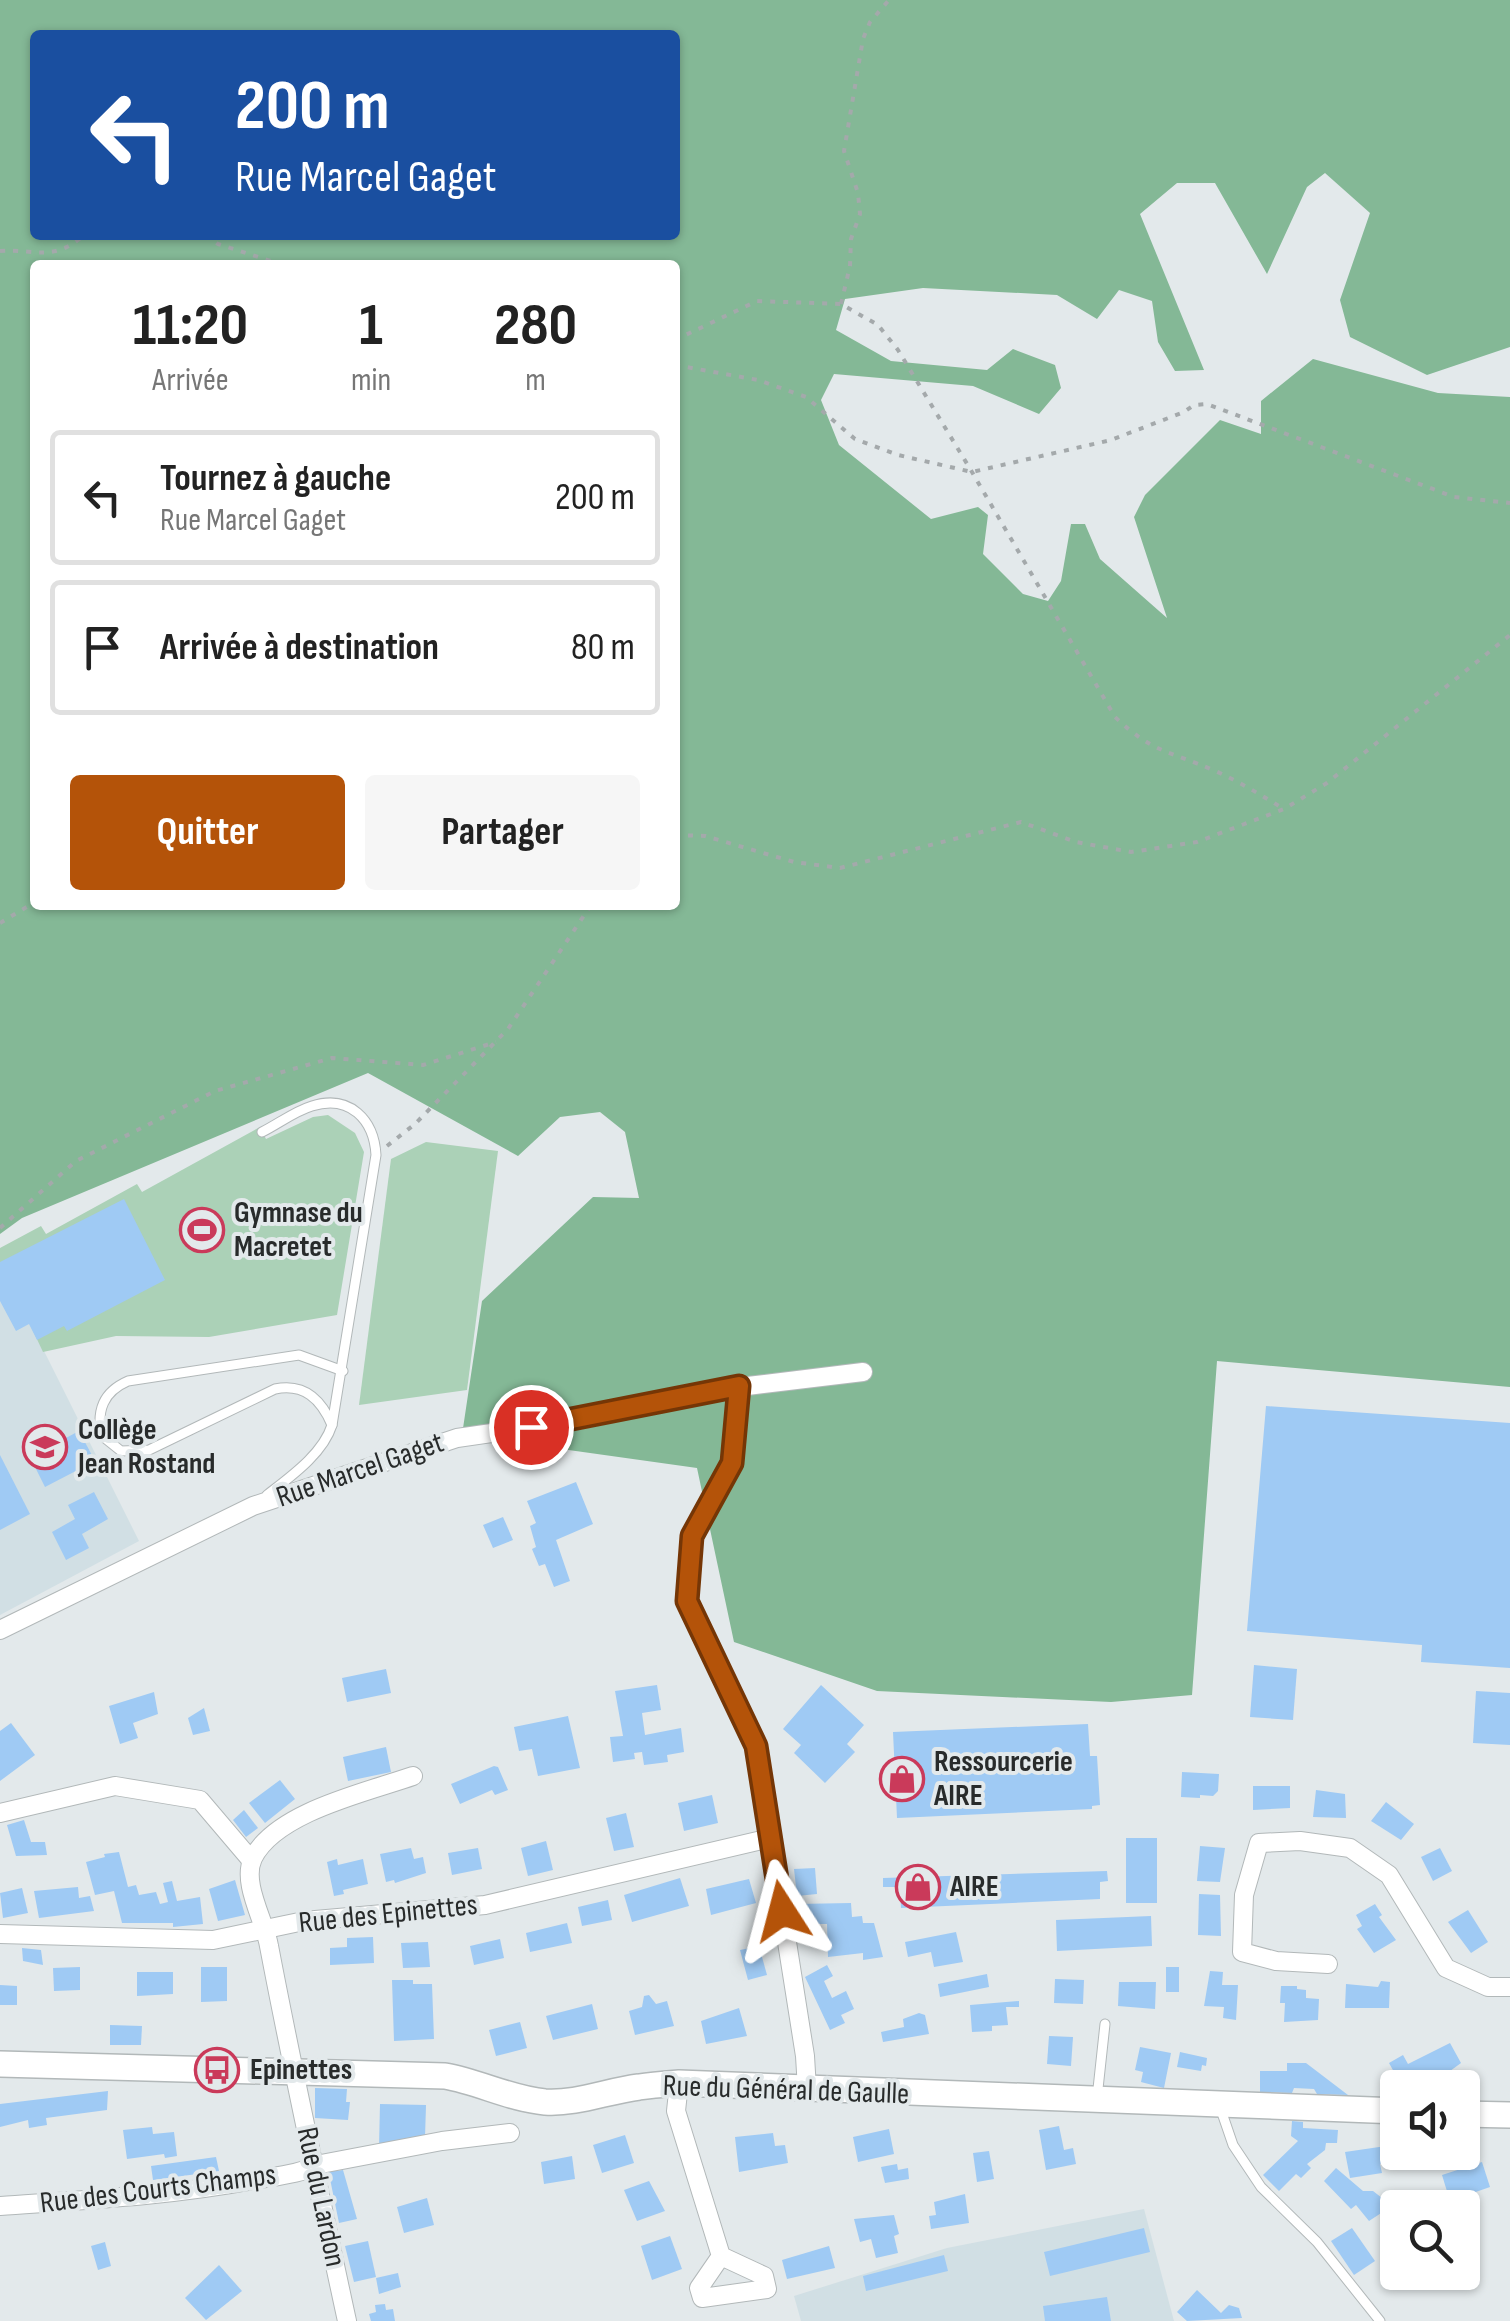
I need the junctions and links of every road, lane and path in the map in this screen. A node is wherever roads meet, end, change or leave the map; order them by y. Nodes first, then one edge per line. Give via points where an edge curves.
1 (889, 0) edge
2 (79, 240) edge
3 (213, 240) edge
4 (0, 251) edge
5 (268, 260) edge
6 (841, 304) junction
7 (680, 338) edge
8 (680, 366) edge
9 (972, 472) junction
10 (1510, 503) edge
11 (1510, 636) edge
12 (1284, 810) junction
13 (680, 834) edge
14 (30, 905) edge
15 (588, 910) edge
16 (0, 923) edge
17 (496, 1042) junction
18 (262, 1132) dead end
19 (376, 1155) junction
20 (0, 1228) edge
21 (343, 1371) junction
22 (863, 1372) dead end
23 (739, 1386) junction
24 (332, 1425) junction
25 (253, 1506) junction
26 (0, 1630) edge
27 (413, 1776) dead end
28 (0, 1813) edge
29 (770, 1838) junction
30 (251, 1860) junction
31 (266, 1930) junction
32 (0, 1934) edge
33 (1328, 1964) dead end
34 (1510, 1986) edge
35 (1104, 2024) dead end
36 (0, 2064) edge
37 (295, 2073) junction
38 (679, 2083) junction
39 (807, 2090) junction
40 (1097, 2101) junction
41 (1219, 2105) junction
42 (1380, 2110) edge
43 (510, 2132) dead end
44 (314, 2167) junction
45 (0, 2206) edge
46 (722, 2256) dead end
47 (347, 2321) edge
48 (1380, 2321) edge

1 - 6 path via 863,39 844,151 860,214
2 - 4 path via 45,254
3 - 5 path
6 - 7 path via 757,302
6 - 9 path via 878,325 898,350
8 - 9 path via 758,380 806,397 855,439
9 - 10 path via 1110,440 1207,404 1454,497
9 - 12 path via 1115,718 1139,740 1242,784
11 - 12 path via 1327,784
12 - 13 path via 1196,842 1131,852 1020,822 840,868
14 - 16 path
15 - 17 path
17 - 19 path
17 - 20 path via 424,1065 332,1058 215,1091 76,1161
18 - 19 lane via 313,1106 348,1107 375,1134
19 - 21 lane
21 - 24 lane
21 - 24 lane via 299,1355 128,1381 103,1399 98,1418 101,1435 120,1451 149,1450 291,1386 324,1407
22 - 23 street, Rue Marcel Gaget
23 - 25 street, Rue Marcel Gaget via 457,1438
23 - 29 street via 732,1463 692,1536 687,1601 756,1746
24 - 25 lane via 318,1450
25 - 26 street, Rue Marcel Gaget
27 - 30 street via 306,1812
28 - 30 street via 115,1786 200,1800
29 - 31 street, Rue des Epinettes via 485,1905 304,1920
29 - 39 street
30 - 31 street, Rue du Lardon via 250,1882
31 - 32 street, Rue des Epinettes via 213,1940
31 - 37 street, Rue du Lardon
33 - 34 street via 1242,1952 1244,1895 1259,1843 1350,1848 1389,1876 1446,1968 1488,1987
35 - 40 lane
36 - 37 main road, Rue du Général de Gaulle
37 - 38 main road, Rue du Général de Gaulle via 445,2076 546,2102
37 - 44 street, Rue du Lardon
38 - 39 main road, Rue du Général de Gaulle
38 - 46 street via 676,2110
39 - 40 main road, Rue du Général de Gaulle
40 - 41 main road, Rue du Général de Gaulle
41 - 42 main road, Rue du Général de Gaulle
41 - 48 lane via 1233,2145 1260,2187 1317,2242
43 - 44 street, Rue des Courts Champs
44 - 45 street, Rue des Courts Champs via 140,2196
44 - 47 street, Rue du Lardon

